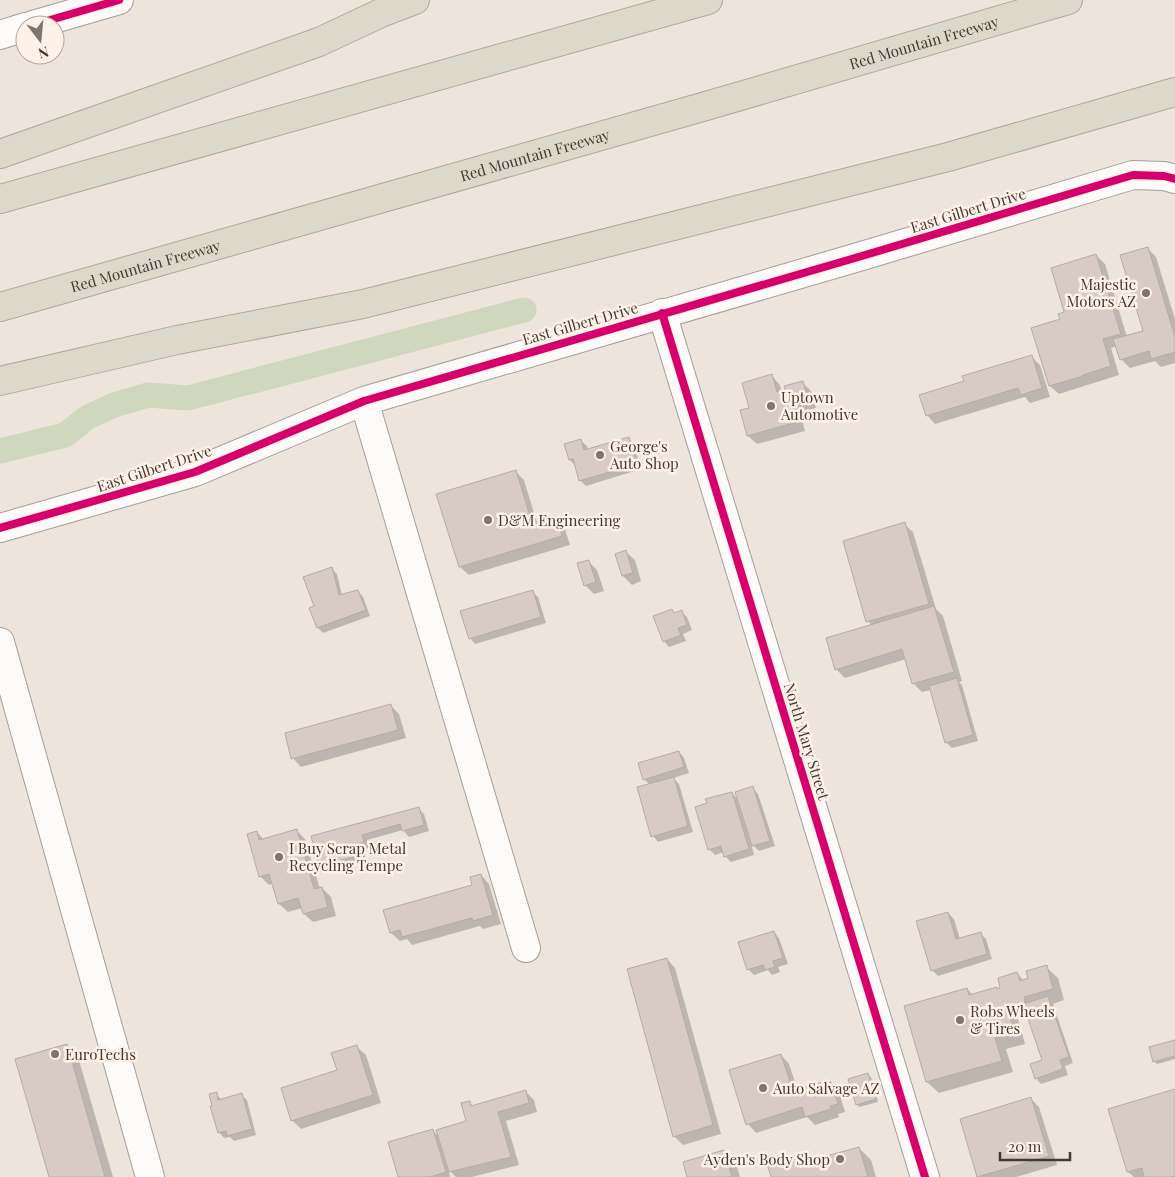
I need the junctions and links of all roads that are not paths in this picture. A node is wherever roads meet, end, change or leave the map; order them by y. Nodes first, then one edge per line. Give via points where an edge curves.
1 (119, 0) edge
2 (415, 0) edge
3 (708, 0) edge
4 (1068, 0) edge
5 (65, 16) edge
6 (15, 31) edge
7 (0, 35) edge
8 (1175, 92) edge
9 (0, 154) edge
10 (1175, 179) edge
11 (0, 199) edge
12 (0, 307) edge
13 (662, 313) junction
14 (0, 381) edge
15 (364, 401) junction
16 (0, 528) edge
17 (0, 642) edge
18 (526, 948) dead end
19 (150, 1177) edge
20 (924, 1177) edge

1 - 5 street
2 - 9 highway via 319,42
3 - 11 highway
4 - 12 highway, Red Mountain Freeway
6 - 7 street
8 - 14 highway via 948,157 363,304 177,340
10 - 13 street, East Gilbert Drive via 1133,175
13 - 15 street, East Gilbert Drive
13 - 20 street, North Mary Street
15 - 16 street, East Gilbert Drive via 195,472
15 - 18 street
17 - 19 street

